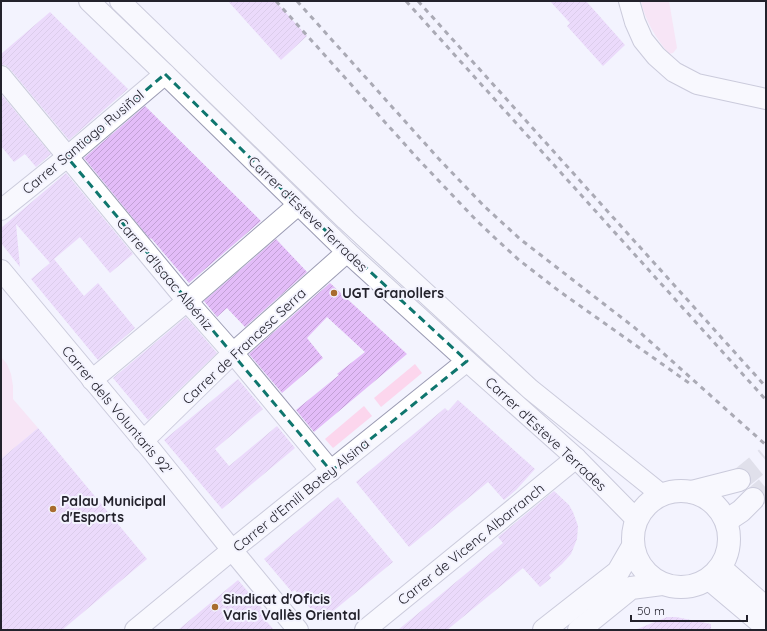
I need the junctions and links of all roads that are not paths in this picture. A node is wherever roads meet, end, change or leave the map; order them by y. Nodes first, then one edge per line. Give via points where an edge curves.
1 (89, 1) edge
2 (120, 1) edge
3 (629, 1) edge
4 (165, 74) junction
5 (1, 76) edge
6 (766, 99) edge
7 (67, 157) junction
8 (298, 205) junction
9 (1, 210) edge
10 (347, 252) junction
11 (1, 270) edge
12 (187, 301) junction
13 (234, 353) junction
14 (467, 361) junction
15 (92, 380) junction
16 (143, 441) junction
17 (576, 458) junction
18 (331, 471) junction
19 (739, 480) tunnel mouth
20 (692, 492) junction
21 (662, 495) junction
22 (753, 499) tunnel mouth
23 (637, 520) junction
24 (726, 521) junction
25 (633, 546) junction
26 (232, 550) junction
27 (714, 573) junction
28 (662, 584) junction
29 (766, 607) edge
30 (584, 628) edge
31 (766, 628) edge
32 (135, 630) edge
33 (298, 630) edge
34 (365, 630) edge
35 (544, 630) edge

1 - 4 street, Carrer d'Esteve Terrades
2 - 21 street, Carrer d'Esteve Terrades via 346,220 513,374
3 - 6 street via 643,40 674,72 697,84
4 - 7 street, Carrer Santiago Rusiñol
4 - 8 street, Carrer d'Esteve Terrades
5 - 7 street, Carrer d'Isaac Albéniz
7 - 9 street, Carrer Santiago Rusiñol
7 - 12 street, Carrer d'Isaac Albéniz
8 - 10 street, Carrer d'Esteve Terrades
8 - 12 street
10 - 13 street, Carrer de Francesc Serra
10 - 14 street, Carrer d'Esteve Terrades
11 - 15 street, Carrer dels Voluntaris 92'
12 - 13 street, Carrer d'Isaac Albéniz
12 - 15 street
13 - 16 street, Carrer de Francesc Serra
13 - 18 street, Carrer d'Isaac Albéniz via 272,409
14 - 17 street, Carrer d'Esteve Terrades
14 - 18 street, Carrer d'Emili Botey Alsina
15 - 16 street, Carrer dels Voluntaris 92'
16 - 26 street, Carrer dels Voluntaris 92'
17 - 23 street, Carrer d'Esteve Terrades
17 - 34 street, Carrer de Vicenç Albarranch
18 - 26 street, Carrer d'Emili Botey Alsina
19 - 20 main road
20 - 21 main road via 678,491
20 - 24 main road via 705,497 719,509
21 - 23 main road via 645,507
22 - 24 main road
23 - 25 main road
24 - 27 main road via 728,551
25 - 28 main road via 641,566
25 - 35 main road via 618,572
26 - 32 street, Carrer d'Emili Botey Alsina
26 - 33 street, Carrer dels Voluntaris 92'
27 - 28 main road via 694,586 677,587
27 - 29 street
27 - 31 street
28 - 30 main road via 631,588

